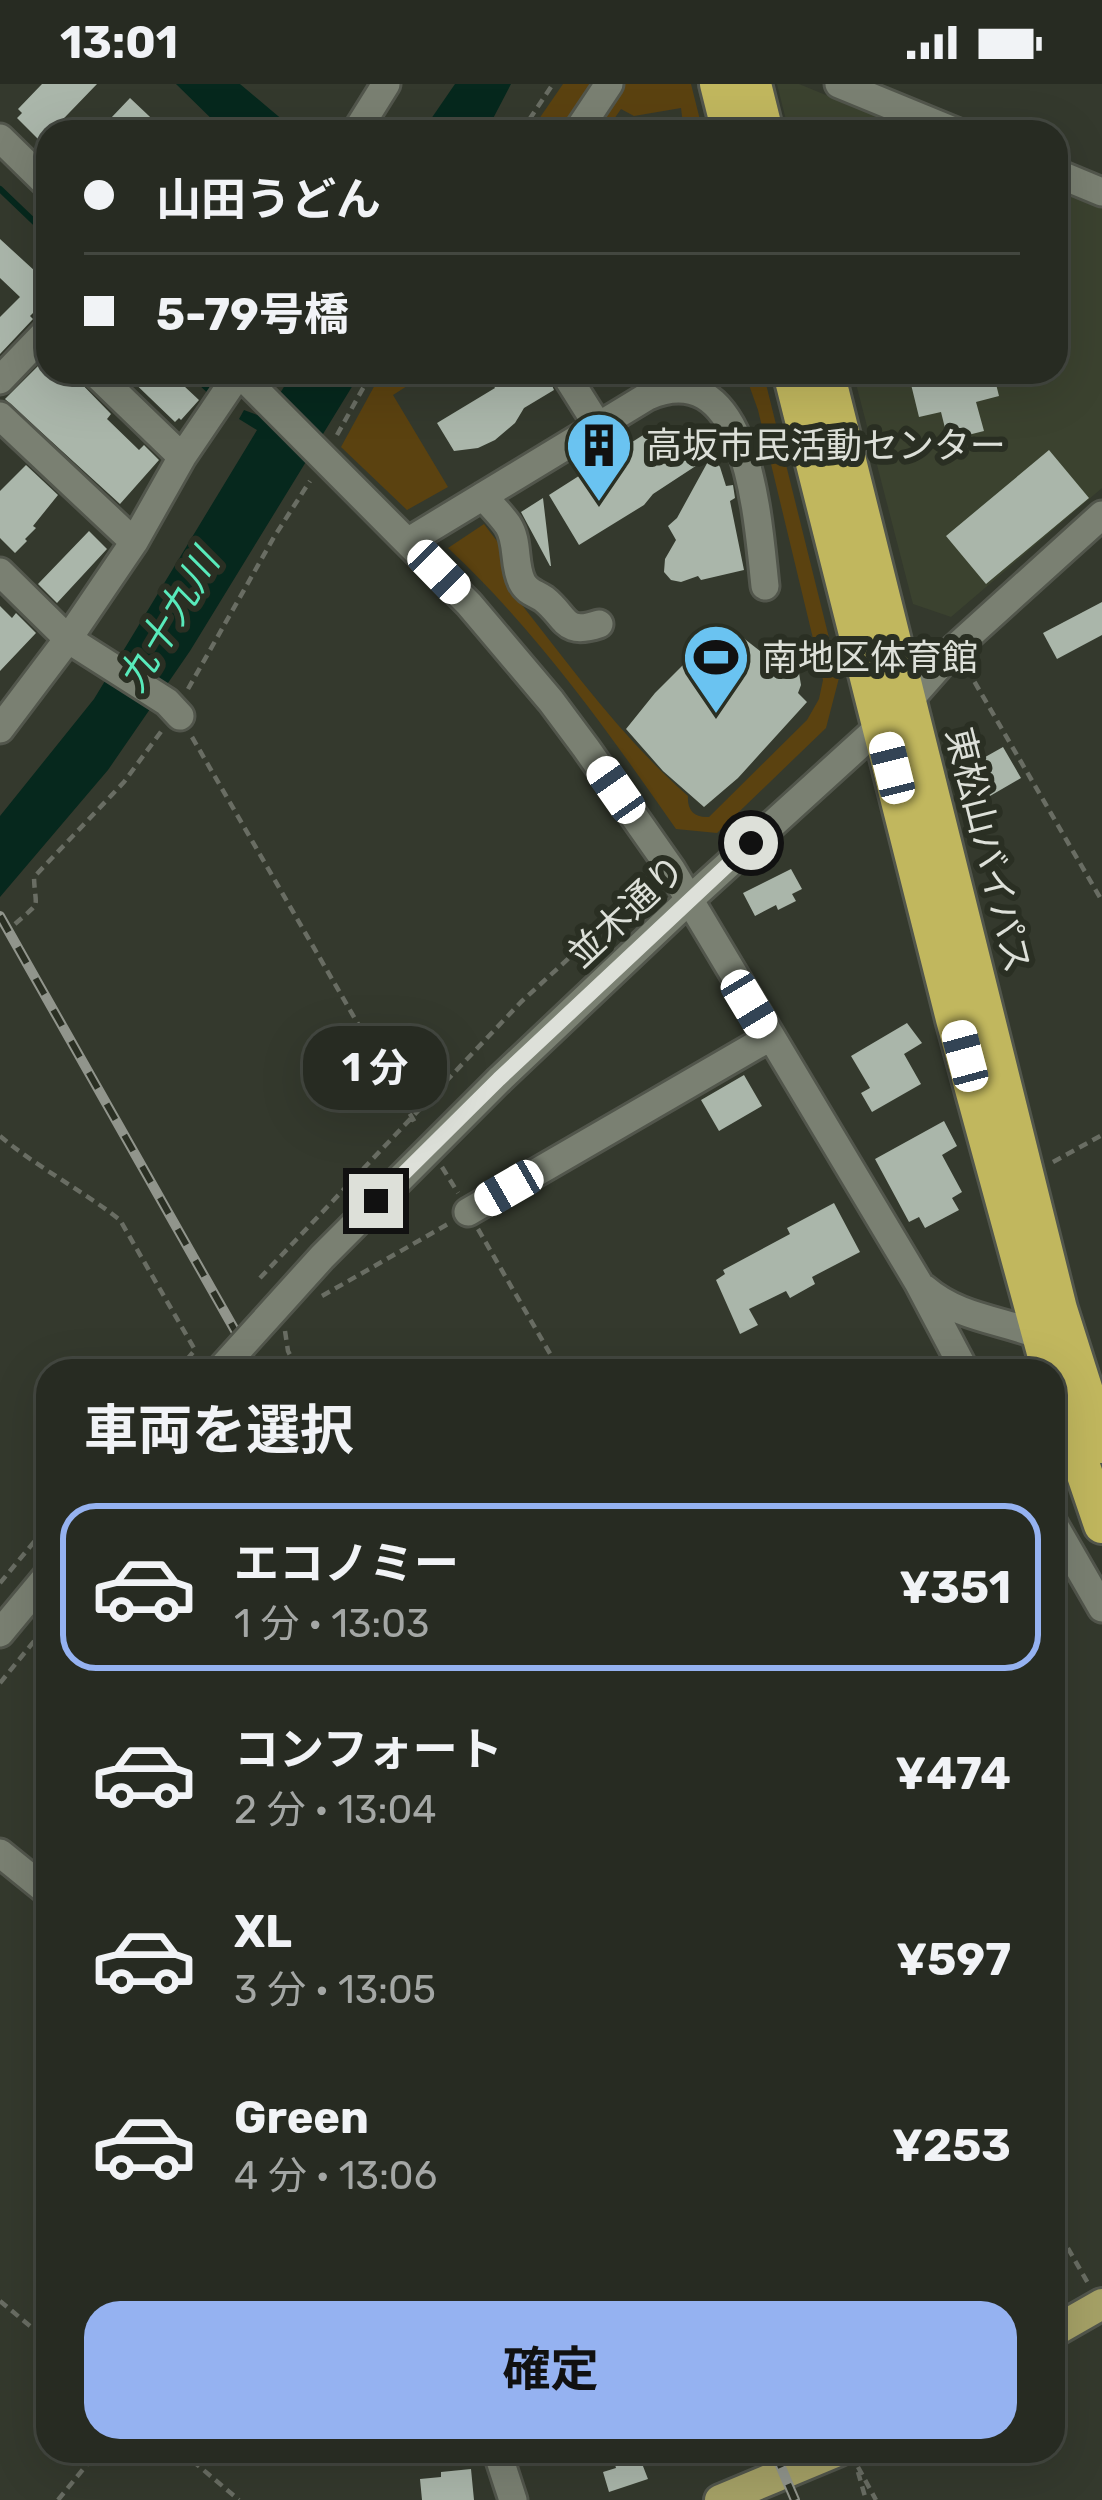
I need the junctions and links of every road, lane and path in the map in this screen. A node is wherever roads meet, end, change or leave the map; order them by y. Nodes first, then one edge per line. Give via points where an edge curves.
1 (386, 84) edge
2 (553, 84) edge
3 (609, 84) edge
4 (718, 84) edge
5 (753, 84) edge
6 (839, 84) edge
7 (364, 120) edge
8 (529, 120) edge
9 (585, 120) edge
10 (727, 120) edge
11 (762, 120) edge
12 (927, 120) edge
13 (0, 138) edge
14 (36, 173) edge
15 (1068, 178) edge
16 (1102, 192) edge
17 (36, 342) edge
18 (0, 380) edge
19 (106, 384) edge
20 (238, 384) edge
21 (250, 384) edge
22 (365, 384) edge
23 (572, 384) edge
24 (794, 384) edge
25 (829, 384) edge
26 (0, 416) edge
27 (598, 426) junction
28 (323, 456) junction
29 (182, 457) junction
30 (483, 496) junction
31 (1102, 515) edge
32 (409, 541) junction
33 (134, 542) junction
34 (0, 572) edge
35 (765, 586) dead end
36 (599, 624) dead end
37 (77, 645) junction
38 (954, 649) junction
39 (909, 700) junction
40 (175, 708) junction
41 (881, 725) junction
42 (0, 729) edge
43 (653, 887) dead end
44 (688, 901) junction
45 (1102, 901) edge
46 (14, 924) dead end
47 (770, 1037) junction
48 (412, 1118) junction
49 (1102, 1135) edge
50 (0, 1136) edge
51 (1026, 1174) junction
52 (468, 1212) junction
53 (260, 1278) dead end
54 (918, 1282) junction
55 (310, 1304) dead end
56 (284, 1328) dead end
57 (187, 1359) edge
58 (230, 1359) edge
59 (292, 1359) edge
60 (553, 1359) edge
61 (958, 1359) edge
62 (1053, 1359) edge
63 (1065, 1380) edge
64 (1065, 1400) edge
65 (1102, 1445) edge
66 (1102, 1525) edge
67 (36, 1540) edge
68 (1065, 1544) edge
69 (0, 1583) edge
70 (36, 1590) edge
71 (1102, 1608) edge
72 (5, 1627) edge
73 (36, 1639) edge
74 (0, 1683) edge
75 (0, 1853) edge
76 (36, 1882) edge
77 (1065, 2243) edge
78 (0, 2301) edge
79 (1101, 2305) edge
80 (1065, 2325) edge
81 (36, 2331) edge
82 (88, 2463) edge
83 (195, 2463) edge
84 (500, 2463) edge
85 (809, 2463) edge
86 (856, 2463) edge
87 (856, 2463) edge
88 (58, 2500) edge
89 (239, 2500) edge
90 (513, 2500) edge
91 (720, 2500) edge
92 (866, 2500) edge
93 (876, 2500) edge

1 - 7 street
2 - 8 path
3 - 9 street
4 - 10 highway
5 - 11 highway
6 - 12 street
13 - 14 street
15 - 16 street
17 - 18 street
19 - 29 street
20 - 29 street
21 - 28 street
22 - 28 path
23 - 27 street
24 - 41 highway, 東松山バイパス
25 - 39 highway, 東松山バイパス
26 - 33 street
27 - 30 street
27 - 35 street via 664,389 697,390 717,405 754,490
28 - 32 street
28 - 40 path
29 - 33 street
30 - 32 street
30 - 36 street via 509,527 529,592 574,628
31 - 38 street, 並木通り
32 - 44 street via 551,701
33 - 37 street
34 - 37 street
37 - 40 street
37 - 42 street
38 - 39 street, 並木通り
38 - 45 path
39 - 41 street, 並木通り
39 - 51 highway, 東松山バイパス
40 - 46 path via 124,782 34,877 37,904
40 - 48 path
41 - 44 street, 並木通り
41 - 62 highway, 東松山バイパス
43 - 48 path via 521,1002
44 - 47 street
44 - 58 street, 並木通り, bridge via 499,1079
47 - 52 street
47 - 54 street
48 - 53 path
49 - 51 path
50 - 57 path via 120,1220 195,1350
51 - 62 highway, 東松山バイパス
52 - 55 path
52 - 60 path
54 - 61 street
54 - 62 street via 942,1303
56 - 59 path
63 - 65 highway
64 - 66 highway
67 - 69 path
68 - 71 street
70 - 72 street
73 - 74 path
75 - 76 street
77 - 79 path
78 - 81 path
79 - 80 main road
82 - 88 path
83 - 89 path
84 - 90 street
85 - 91 main road
86 - 92 path
87 - 93 path

